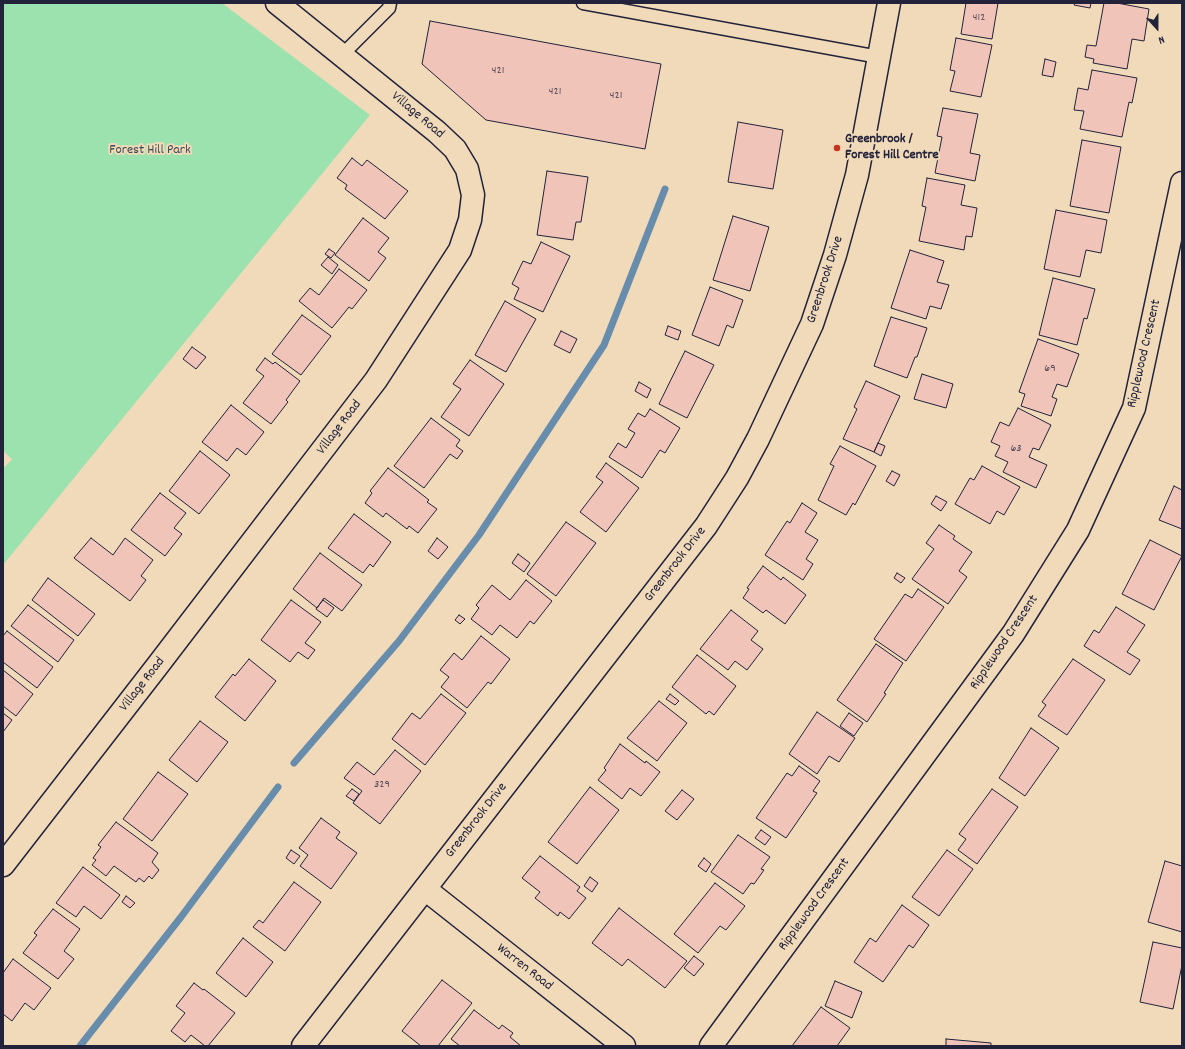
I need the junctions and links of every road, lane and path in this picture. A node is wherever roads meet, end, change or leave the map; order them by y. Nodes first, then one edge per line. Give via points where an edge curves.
1 (277, 3) edge
2 (390, 3) edge
3 (583, 3) edge
4 (889, 3) edge
5 (342, 55) junction
6 (879, 57) junction
7 (1182, 183) edge
8 (3, 865) edge
9 (425, 889) junction
10 (303, 1046) edge
11 (624, 1046) edge
12 (711, 1046) edge

1 - 5 street, Village Road
2 - 5 lane via 389,8
3 - 6 lane
4 - 6 street, Greenbrook Drive
5 - 8 street, Village Road via 437,132 455,149 467,168 472,201 470,220 460,250 376,380
6 - 9 street, Greenbrook Drive via 857,174 835,255 812,324 737,478 706,526
7 - 12 street, Ripplewood Crescent via 1134,408 1078,530 1013,634
9 - 10 street, Greenbrook Drive
9 - 11 street, Warren Road

